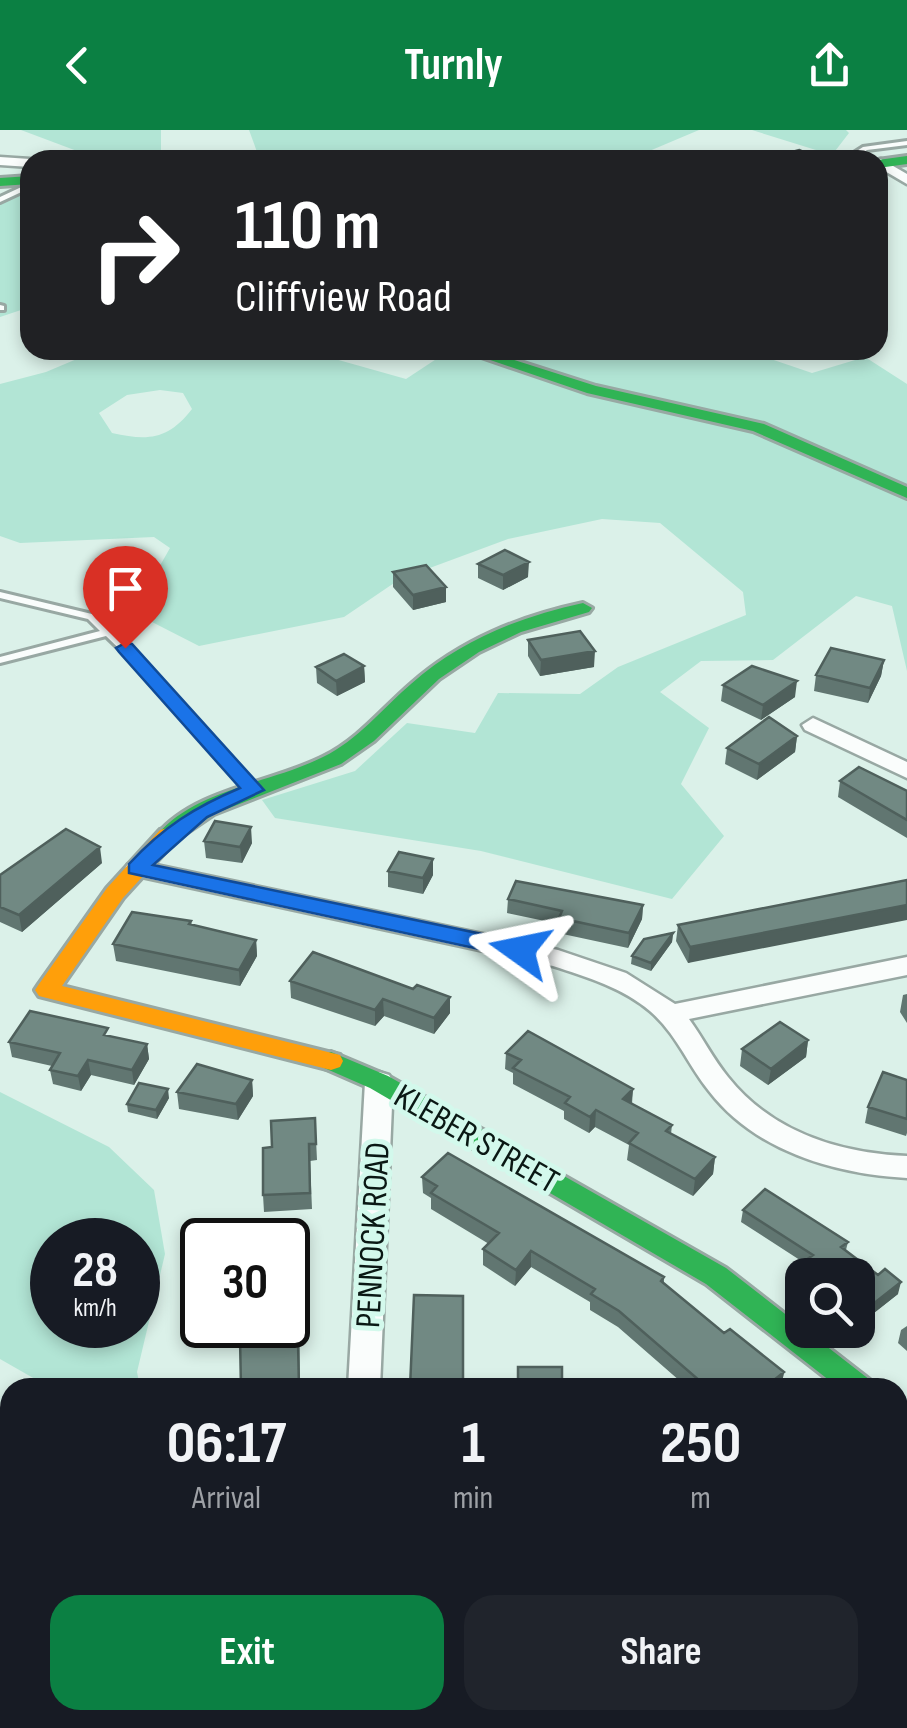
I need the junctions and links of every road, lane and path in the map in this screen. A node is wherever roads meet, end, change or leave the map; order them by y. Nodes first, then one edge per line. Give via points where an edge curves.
1 (499, 360) edge
2 (907, 493) edge
3 (0, 595) edge
4 (584, 608) dead end
5 (108, 632) junction
6 (0, 660) edge
7 (813, 725) dead end
8 (907, 771) edge
9 (254, 790) junction
10 (137, 868) junction
11 (907, 966) edge
12 (670, 1014) junction
13 (379, 1082) junction
14 (907, 1168) edge
15 (364, 1378) edge
16 (847, 1378) edge

1 - 2 street via 592,390 758,427
3 - 5 lane via 66,608
4 - 9 street via 551,613 475,645 446,663 355,747
5 - 6 lane
5 - 9 lane
7 - 8 street
9 - 10 street via 200,812
10 - 12 street via 558,958 649,996
10 - 13 street, KLEBER STREET via 47,990 315,1054
11 - 12 street
12 - 14 street via 722,1088 761,1124 856,1165
13 - 15 street, PENNOCK ROAD
13 - 16 street, KLEBER STREET via 716,1276

